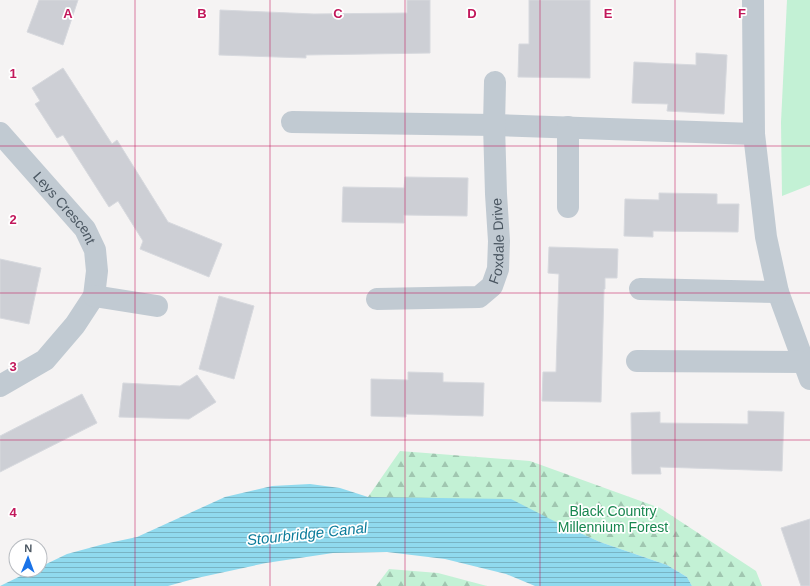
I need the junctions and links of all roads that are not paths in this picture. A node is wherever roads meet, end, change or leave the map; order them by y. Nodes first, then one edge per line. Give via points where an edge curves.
1 (753, 0) edge
2 (495, 82) dead end
3 (292, 122) dead end
4 (494, 124) junction
5 (568, 127) junction
6 (0, 133) edge
7 (754, 134) junction
8 (568, 207) dead end
9 (640, 290) dead end
10 (778, 292) junction
11 (94, 296) junction
12 (378, 299) dead end
13 (157, 306) dead end
14 (637, 361) dead end
15 (807, 371) edge
16 (0, 386) edge

1 - 7 street
2 - 4 street, Foxdale Drive
3 - 4 street
4 - 5 street
4 - 12 street, Foxdale Drive via 499,241 498,269 492,286 479,297
5 - 7 street
5 - 8 street
6 - 11 street, Leys Crescent via 85,229 95,250 97,271
7 - 10 street via 766,236
9 - 10 street
10 - 15 street
11 - 13 street
11 - 16 street, Leys Crescent via 75,325 45,360
14 - 15 street

